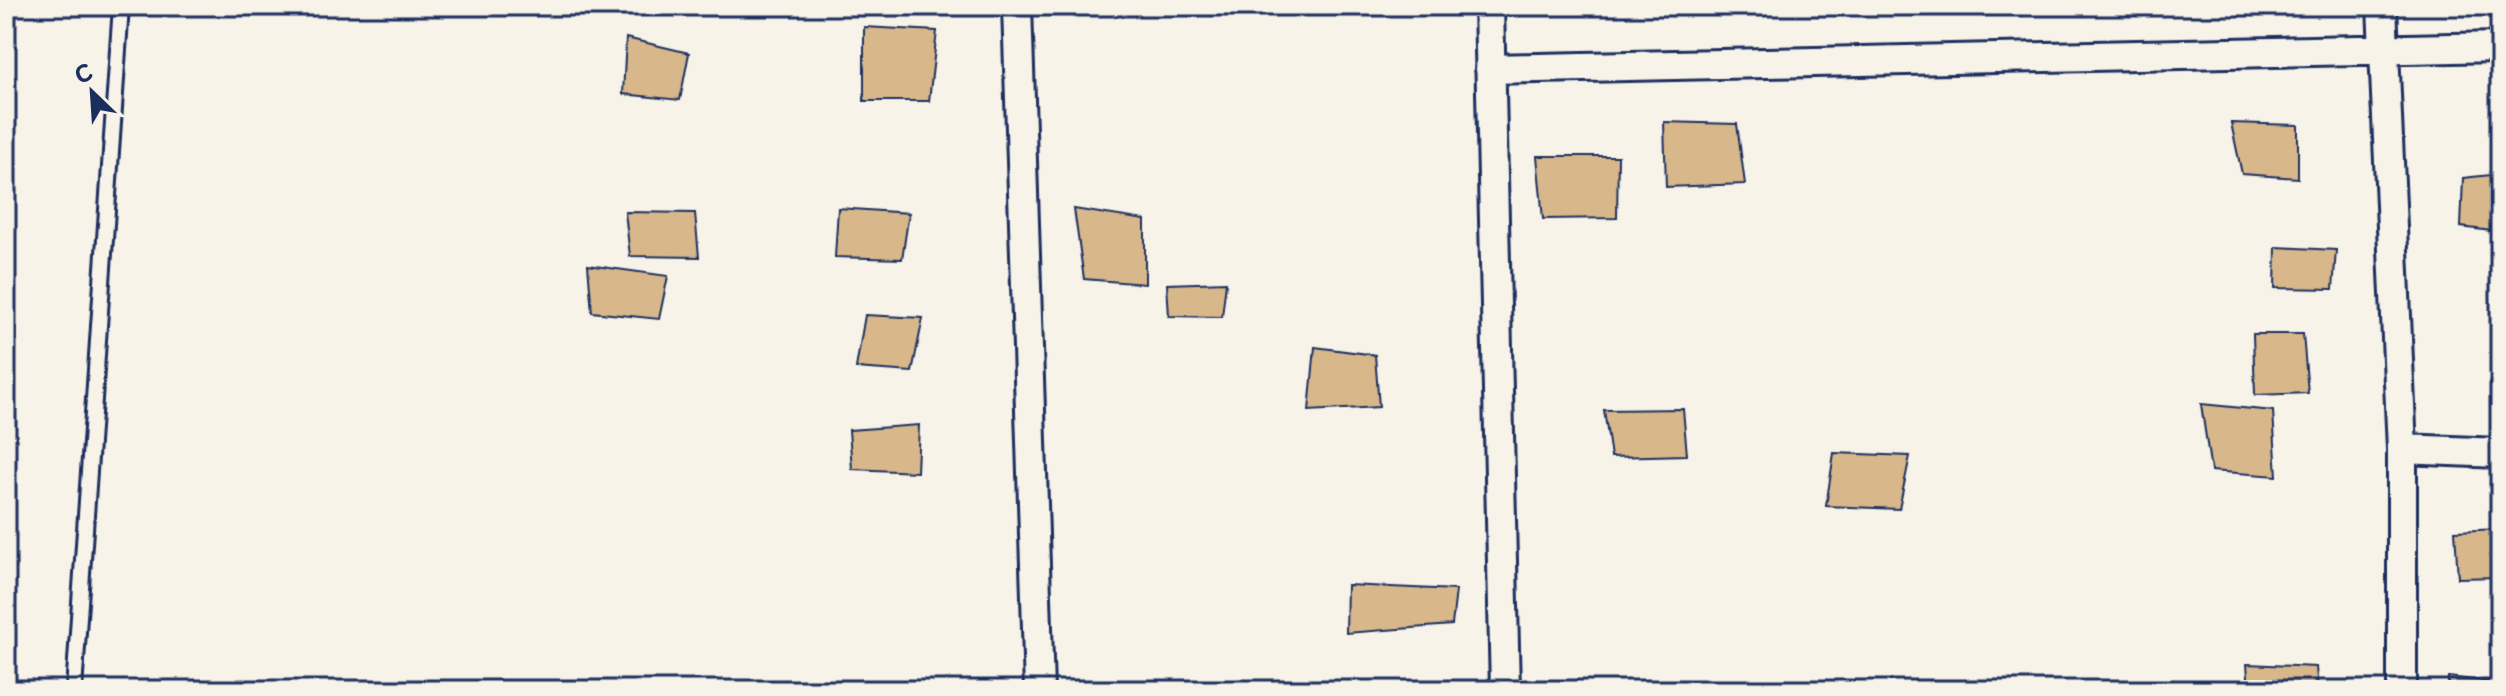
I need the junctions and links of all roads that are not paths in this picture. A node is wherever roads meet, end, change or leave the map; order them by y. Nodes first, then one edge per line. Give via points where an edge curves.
1 (121, 6) edge
2 (1017, 6) edge
3 (1489, 6) edge
4 (2382, 6) edge
5 (2500, 47) edge
6 (2383, 49) junction
7 (1490, 69) junction
8 (2402, 449) junction
9 (2500, 453) edge
10 (74, 690) edge
11 (1039, 690) edge
12 (1505, 690) edge
13 (2402, 690) edge

1 - 10 lane
2 - 11 street
3 - 7 street
4 - 6 street
5 - 6 street
6 - 7 street
6 - 8 street
7 - 12 street
8 - 9 street
8 - 13 street

